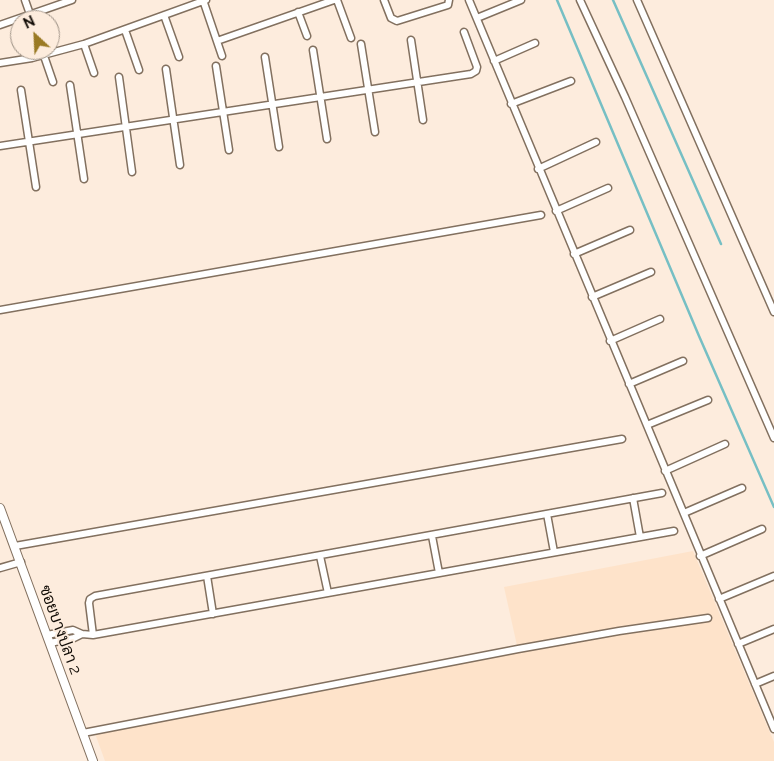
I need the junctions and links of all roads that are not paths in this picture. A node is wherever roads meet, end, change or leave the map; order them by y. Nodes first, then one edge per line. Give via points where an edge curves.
1 (72, 0) edge
2 (204, 0) edge
3 (334, 0) edge
4 (338, 0) edge
5 (384, 0) edge
6 (449, 0) edge
7 (469, 0) edge
8 (521, 0) edge
9 (580, 0) edge
10 (637, 0) edge
11 (48, 10) edge
12 (298, 12) junction
13 (164, 15) junction
14 (477, 18) junction
15 (125, 30) junction
16 (464, 32) dead end
17 (307, 36) dead end
18 (351, 38) dead end
19 (411, 40) dead end
20 (217, 41) junction
21 (535, 43) dead end
22 (84, 44) junction
23 (361, 44) dead end
24 (60, 49) edge
25 (313, 50) dead end
26 (222, 56) dead end
27 (179, 57) dead end
28 (265, 57) dead end
29 (13, 60) edge
30 (45, 60) edge
31 (494, 61) junction
32 (0, 63) edge
33 (216, 66) dead end
34 (166, 69) dead end
35 (139, 70) dead end
36 (94, 73) dead end
37 (119, 77) dead end
38 (572, 81) dead end
39 (53, 82) dead end
40 (418, 82) junction
41 (70, 85) dead end
42 (368, 89) junction
43 (20, 90) dead end
44 (320, 97) junction
45 (511, 104) junction
46 (272, 105) junction
47 (223, 112) junction
48 (174, 119) junction
49 (423, 120) dead end
50 (127, 127) junction
51 (375, 132) dead end
52 (78, 134) junction
53 (327, 139) dead end
54 (30, 142) junction
55 (596, 142) dead end
56 (0, 146) edge
57 (279, 147) dead end
58 (229, 150) dead end
59 (180, 165) dead end
60 (538, 169) junction
61 (132, 172) dead end
62 (84, 179) dead end
63 (36, 187) dead end
64 (608, 188) dead end
65 (556, 211) junction
66 (541, 215) dead end
67 (630, 230) dead end
68 (574, 254) junction
69 (652, 272) dead end
70 (592, 298) junction
71 (0, 310) edge
72 (774, 312) edge
73 (660, 319) dead end
74 (610, 341) junction
75 (683, 361) dead end
76 (629, 384) junction
77 (708, 400) dead end
78 (647, 425) junction
79 (774, 438) edge
80 (622, 440) dead end
81 (725, 444) dead end
82 (665, 471) junction
83 (742, 488) dead end
84 (662, 493) dead end
85 (633, 498) junction
86 (0, 508) edge
87 (684, 513) junction
88 (547, 514) junction
89 (762, 530) dead end
90 (674, 531) dead end
91 (432, 536) junction
92 (640, 537) junction
93 (15, 546) junction
94 (554, 552) junction
95 (320, 556) junction
96 (700, 556) junction
97 (21, 562) junction
98 (0, 568) edge
99 (439, 573) junction
100 (207, 576) junction
101 (774, 576) edge
102 (328, 593) junction
103 (719, 600) junction
104 (213, 614) junction
105 (708, 618) dead end
106 (774, 629) edge
107 (82, 634) junction
108 (47, 635) junction
109 (93, 636) junction
110 (50, 643) junction
111 (738, 644) junction
112 (774, 676) edge
113 (755, 684) junction
114 (774, 729) edge
115 (83, 733) junction
116 (93, 761) edge

1 - 11 street
2 - 13 street
2 - 20 street
3 - 12 street
4 - 18 street
5 - 6 street via 392,18 397,21 448,5
7 - 14 street
8 - 14 street
9 - 79 street
10 - 72 street
12 - 17 street
12 - 20 street
13 - 15 street
13 - 27 street
14 - 31 street
15 - 22 street
15 - 35 street
16 - 40 street via 476,71
19 - 40 street
20 - 26 street
21 - 31 street
22 - 24 street
22 - 36 street
23 - 42 street
25 - 44 street
28 - 46 street
29 - 32 street
30 - 39 street
31 - 45 street
33 - 47 street
34 - 48 street
37 - 50 street
38 - 45 street
40 - 42 street
40 - 49 street
41 - 52 street
42 - 44 street
42 - 51 street
43 - 54 street
44 - 46 street
44 - 53 street
45 - 60 street
46 - 47 street
46 - 57 street
47 - 48 street
47 - 58 street
48 - 50 street
48 - 59 street
50 - 52 street
50 - 61 street
52 - 54 street
52 - 62 street
54 - 56 street
54 - 63 street
55 - 60 street
60 - 65 street
64 - 65 street
65 - 68 street
66 - 71 street
67 - 68 street
68 - 70 street
69 - 70 street
70 - 74 street
73 - 74 street
74 - 76 street
75 - 76 street
76 - 78 street
77 - 78 street
78 - 82 street
80 - 93 street
81 - 82 street
82 - 87 street
83 - 87 street
84 - 85 street
85 - 88 street
85 - 92 street
86 - 93 street, ซอยบางปลา 2
87 - 96 street
88 - 91 street
88 - 94 street
89 - 96 street
90 - 92 street
91 - 95 street
91 - 99 street
92 - 94 street
93 - 97 street, ซอยบางปลา 2
94 - 99 street
95 - 100 street
95 - 102 street
96 - 103 street
97 - 98 street
97 - 108 street, ซอยบางปลา 2
99 - 102 street
100 - 104 street
100 - 109 street via 95,596 89,603
101 - 103 street
102 - 104 street
103 - 111 street
104 - 109 street
105 - 115 street via 620,631
106 - 111 street
107 - 108 street via 73,630
107 - 109 street
107 - 110 street
108 - 110 street, ซอยบางปลา 2
110 - 115 street, ซอยบางปลา 2
111 - 113 street
112 - 113 street
113 - 114 street
115 - 116 street, ซอยบางปลา 2

